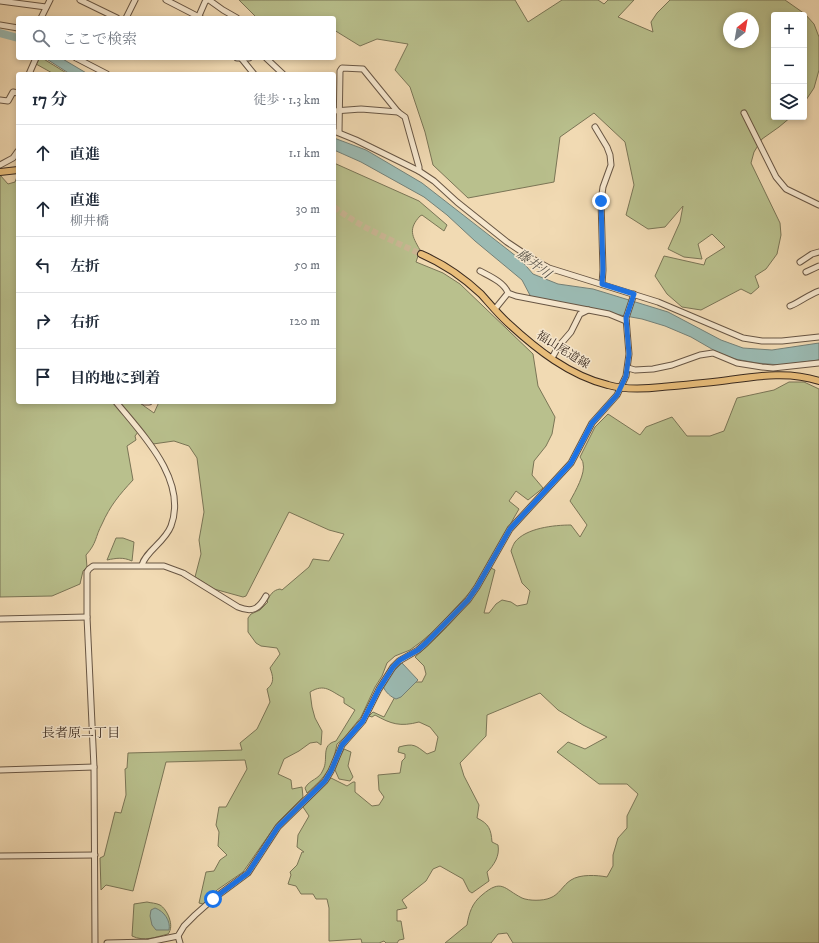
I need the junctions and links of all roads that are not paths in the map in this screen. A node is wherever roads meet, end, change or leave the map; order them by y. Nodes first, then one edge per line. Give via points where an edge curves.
1 (50, 0) edge
2 (80, 0) edge
3 (135, 0) edge
4 (166, 0) edge
5 (208, 0) edge
6 (0, 1) edge
7 (46, 7) junction
8 (43, 16) edge
9 (110, 16) edge
10 (127, 16) edge
11 (195, 16) edge
12 (200, 16) edge
13 (234, 16) edge
14 (0, 25) edge
15 (16, 28) edge
16 (35, 60) edge
17 (80, 60) edge
18 (242, 60) edge
19 (268, 60) edge
20 (30, 72) edge
21 (103, 72) edge
22 (252, 72) edge
23 (281, 72) edge
24 (16, 93) edge
25 (0, 100) edge
26 (336, 111) edge
27 (398, 112) junction
28 (744, 113) dead end
29 (595, 127) dead end
30 (336, 132) edge
31 (16, 154) edge
32 (0, 165) edge
33 (16, 170) edge
34 (419, 171) junction
35 (0, 172) edge
36 (819, 205) edge
37 (819, 252) edge
38 (421, 254) tunnel mouth
39 (800, 262) dead end
40 (819, 266) edge
41 (480, 271) dead end
42 (806, 272) dead end
43 (602, 284) junction
44 (819, 291) edge
45 (508, 293) junction
46 (634, 294) junction
47 (790, 306) dead end
48 (494, 309) junction
49 (589, 310) junction
50 (627, 318) junction
51 (819, 337) edge
52 (552, 358) junction
53 (819, 363) edge
54 (628, 368) junction
55 (773, 368) junction
56 (766, 375) junction
57 (819, 381) edge
58 (621, 388) junction
59 (118, 404) edge
60 (142, 565) junction
61 (266, 596) dead end
62 (87, 617) junction
63 (0, 619) edge
64 (94, 767) junction
65 (0, 770) edge
66 (95, 854) junction
67 (0, 856) edge
68 (178, 936) junction
69 (95, 943) edge
70 (107, 943) edge
71 (180, 943) edge

1 - 7 street
2 - 9 street
3 - 10 street
4 - 11 street
5 - 12 street
5 - 13 street
6 - 7 street
7 - 8 street
14 - 15 street
16 - 20 street
17 - 21 street
18 - 22 street
19 - 23 street
24 - 25 street via 13,92 8,101
26 - 27 street via 361,109
26 - 27 street via 342,68 363,69
26 - 30 street
27 - 34 street via 405,117
28 - 36 street via 776,178 786,189
29 - 43 street via 607,147 611,165 601,201
30 - 34 street
31 - 32 street
33 - 35 main road
34 - 43 street via 507,242 531,258 549,268
37 - 39 street
38 - 48 main road, 福山尾道線 via 464,279
40 - 42 street
41 - 45 street via 501,284
43 - 46 street
44 - 47 street
45 - 48 street
45 - 49 street
46 - 50 street
46 - 51 street via 743,338 776,341
48 - 52 main road, 福山尾道線 via 527,340
49 - 50 street
49 - 52 street via 580,314 571,332
50 - 54 street
52 - 58 main road, 福山尾道線 via 589,379
53 - 55 street
54 - 55 street via 653,369 713,353 737,363
54 - 58 street
55 - 56 street
56 - 57 main road, 福山尾道線 via 798,376
56 - 58 main road, 福山尾道線 via 643,389
58 - 68 street via 592,423 571,463 510,529 468,600 426,643 393,667 363,721 342,745 325,781 278,827 248,873 195,915
59 - 60 street via 148,441 172,483 174,505 171,525 164,539
60 - 61 street via 164,566 183,573 244,610 261,606
60 - 62 street via 93,566 89,569
62 - 63 street
62 - 64 street
64 - 65 street
64 - 66 street
66 - 67 street
66 - 69 street
68 - 70 street via 149,942
68 - 71 street

